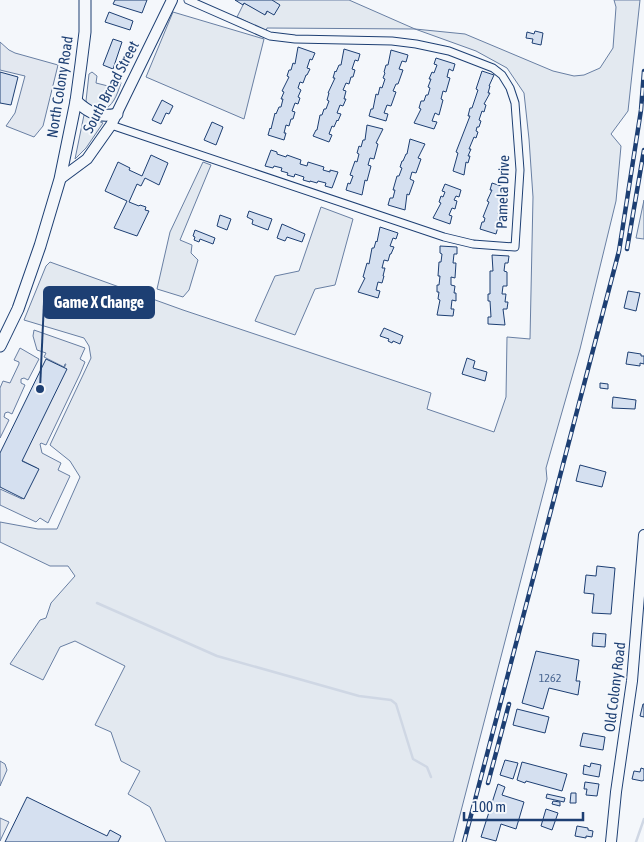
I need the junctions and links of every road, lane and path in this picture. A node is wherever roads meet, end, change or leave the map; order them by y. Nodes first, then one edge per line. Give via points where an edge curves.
1 (85, 0) edge
2 (172, 0) edge
3 (188, 0) edge
4 (76, 101) junction
5 (117, 114) junction
6 (111, 125) junction
7 (60, 179) junction
8 (0, 346) edge
9 (644, 535) edge
10 (610, 842) edge

1 - 4 main road, North Colony Road via 85,32
2 - 5 main road, South Broad Street
3 - 6 street, Pamela Drive via 270,36 296,40 416,44 449,51 493,68 502,75 515,103 520,170 516,247 472,244 444,237
4 - 5 main road via 98,116
4 - 7 main road, North Colony Road
5 - 6 main road, South Broad Street
6 - 7 main road, South Broad Street via 87,159
7 - 8 main road via 18,309
9 - 10 main road, Old Colony Road via 632,681

